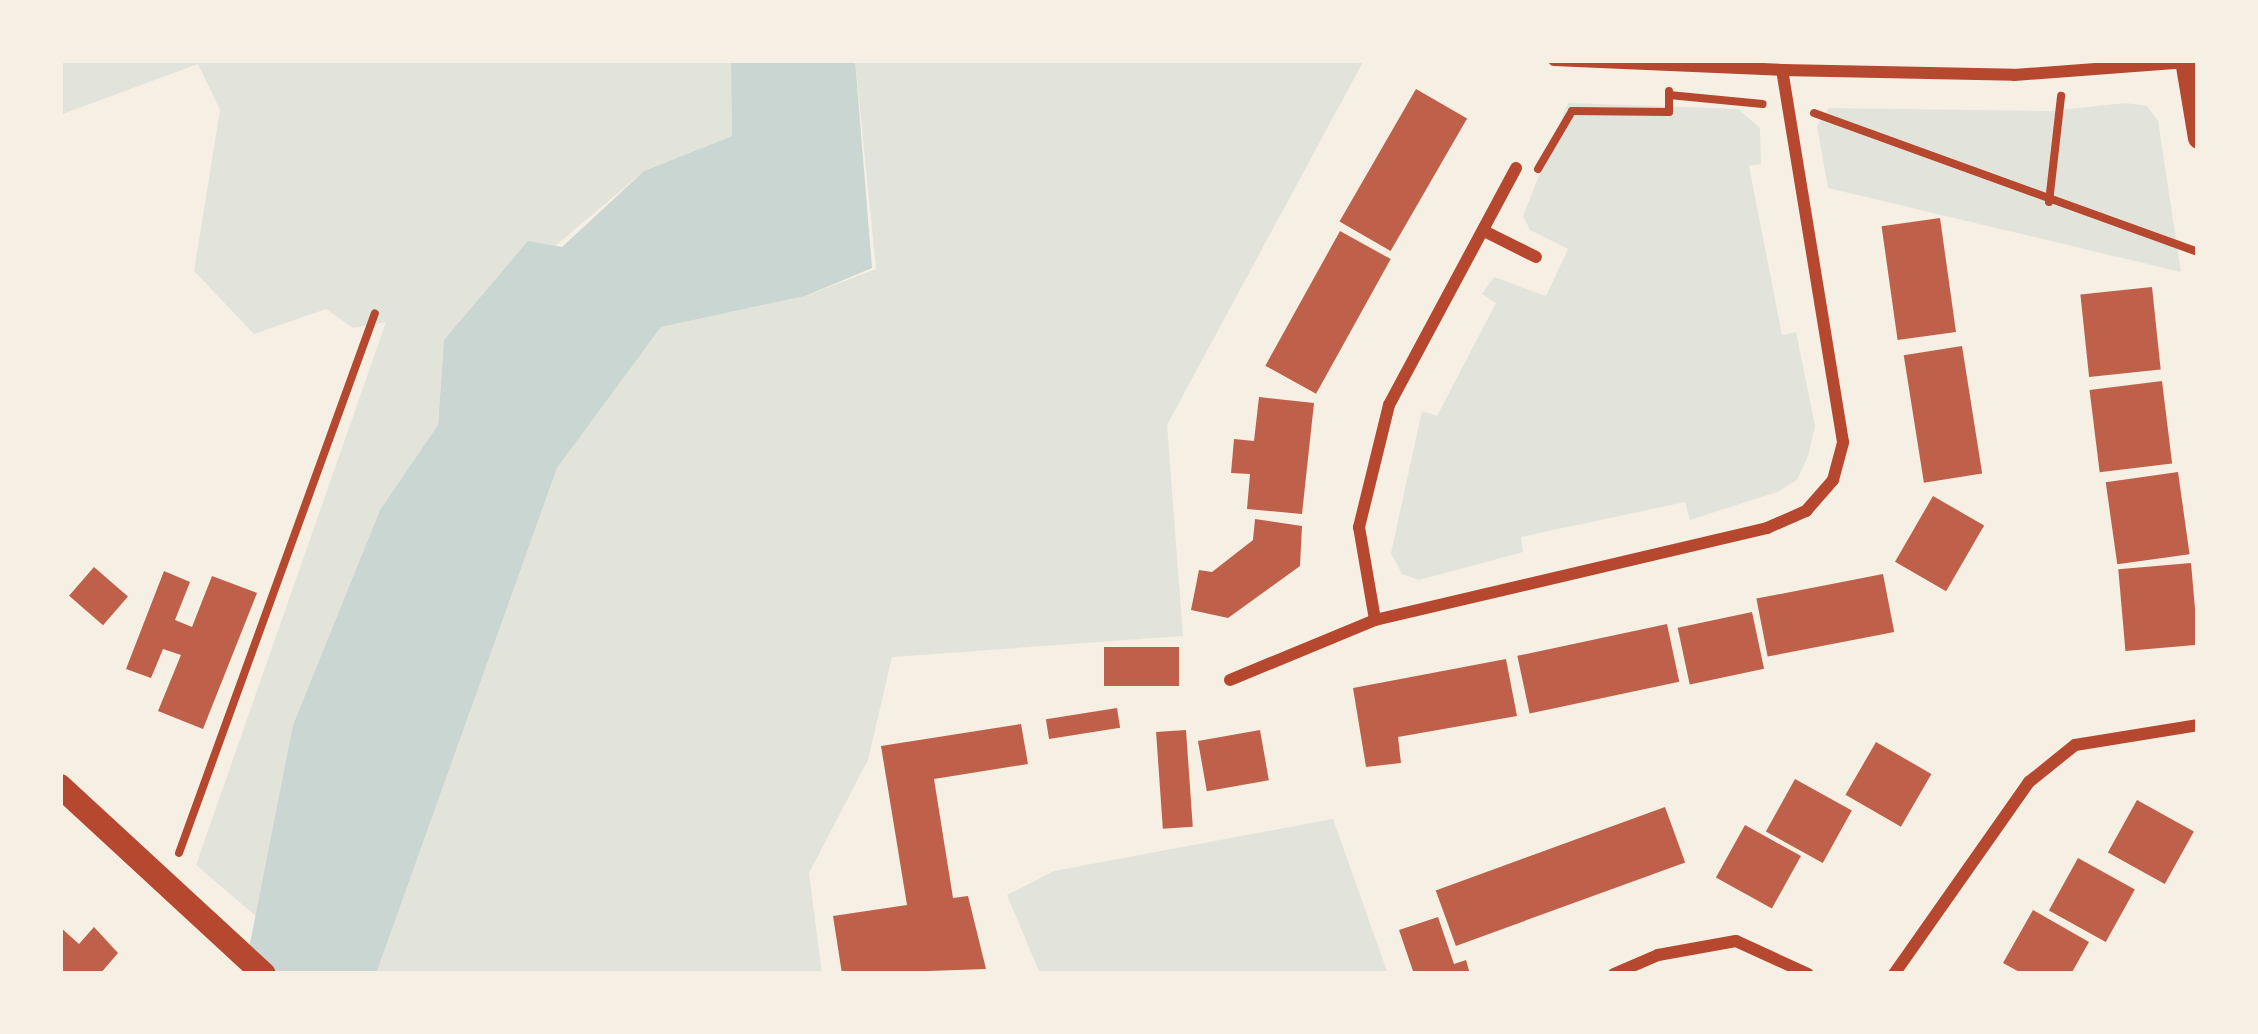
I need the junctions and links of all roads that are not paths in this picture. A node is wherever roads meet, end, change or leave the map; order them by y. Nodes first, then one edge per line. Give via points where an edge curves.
1 (1554, 60) edge
2 (2185, 61) edge
3 (1782, 70) junction
4 (2198, 138) edge
5 (1516, 168) road end
6 (1484, 231) junction
7 (1536, 256) dead end
8 (1375, 620) junction
9 (1229, 680) dead end
10 (2198, 725) edge
11 (60, 786) edge
12 (265, 974) edge
13 (1615, 974) edge
14 (1808, 974) edge
15 (1894, 974) edge

1 - 3 street
2 - 3 street via 2060,73
2 - 4 street
3 - 8 street via 1843,442 1832,480 1806,511 1767,528
5 - 6 street
6 - 7 street
6 - 8 street via 1389,405 1359,526
8 - 9 street
10 - 15 street via 2075,746 2029,782
11 - 12 main road
13 - 14 street via 1658,955 1736,941

